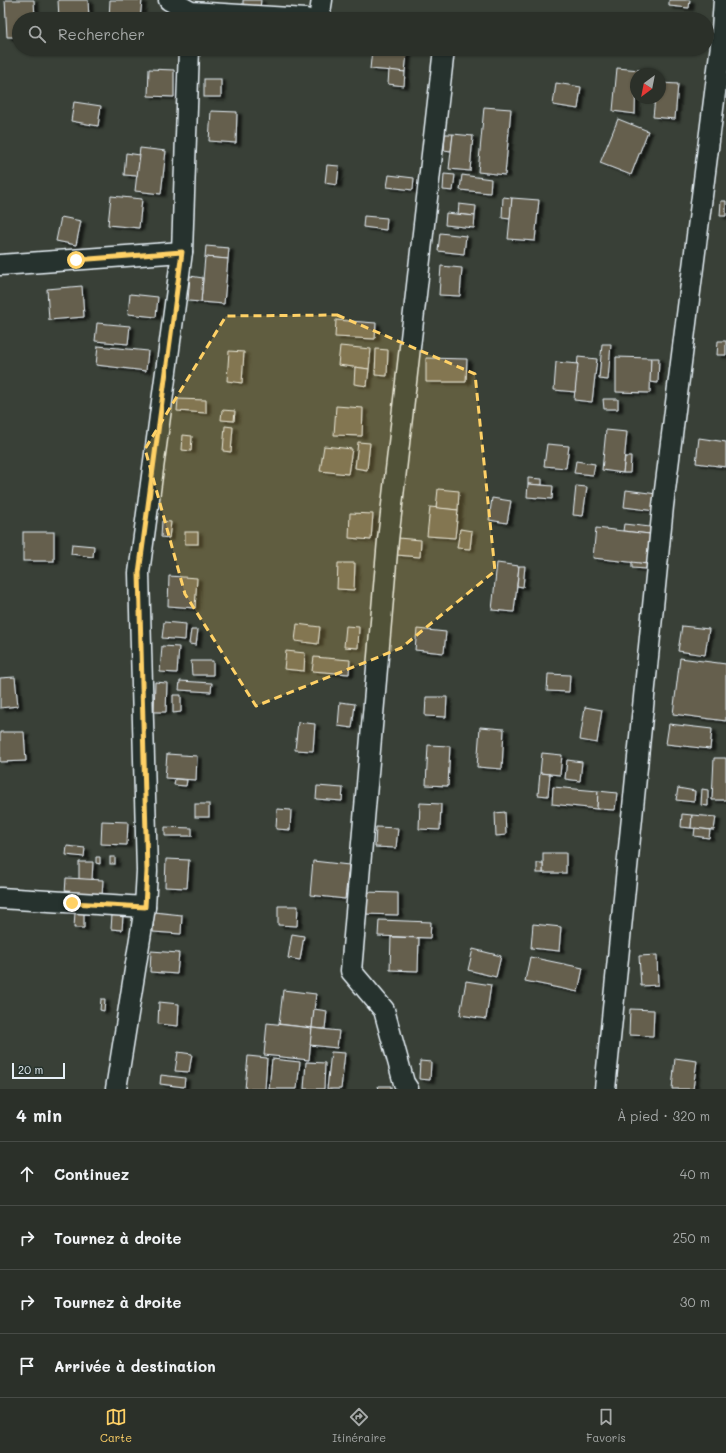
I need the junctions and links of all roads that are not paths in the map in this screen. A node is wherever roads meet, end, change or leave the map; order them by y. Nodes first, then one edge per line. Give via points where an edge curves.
1 (169, 0) edge
2 (322, 0) edge
3 (724, 0) edge
4 (190, 10) edge
5 (216, 12) edge
6 (320, 12) edge
7 (718, 45) edge
8 (189, 56) edge
9 (443, 56) edge
10 (182, 252) junction
11 (0, 265) edge
12 (0, 898) edge
13 (145, 907) junction
14 (116, 1089) edge
15 (408, 1089) edge
16 (605, 1089) edge

1 - 4 street
2 - 6 street
3 - 7 street
4 - 5 street
7 - 16 street via 663,506
8 - 10 street
9 - 15 street via 388,540 351,970 384,1010 404,1083
10 - 11 street
10 - 13 street via 139,573 147,871
12 - 13 street
13 - 14 street

